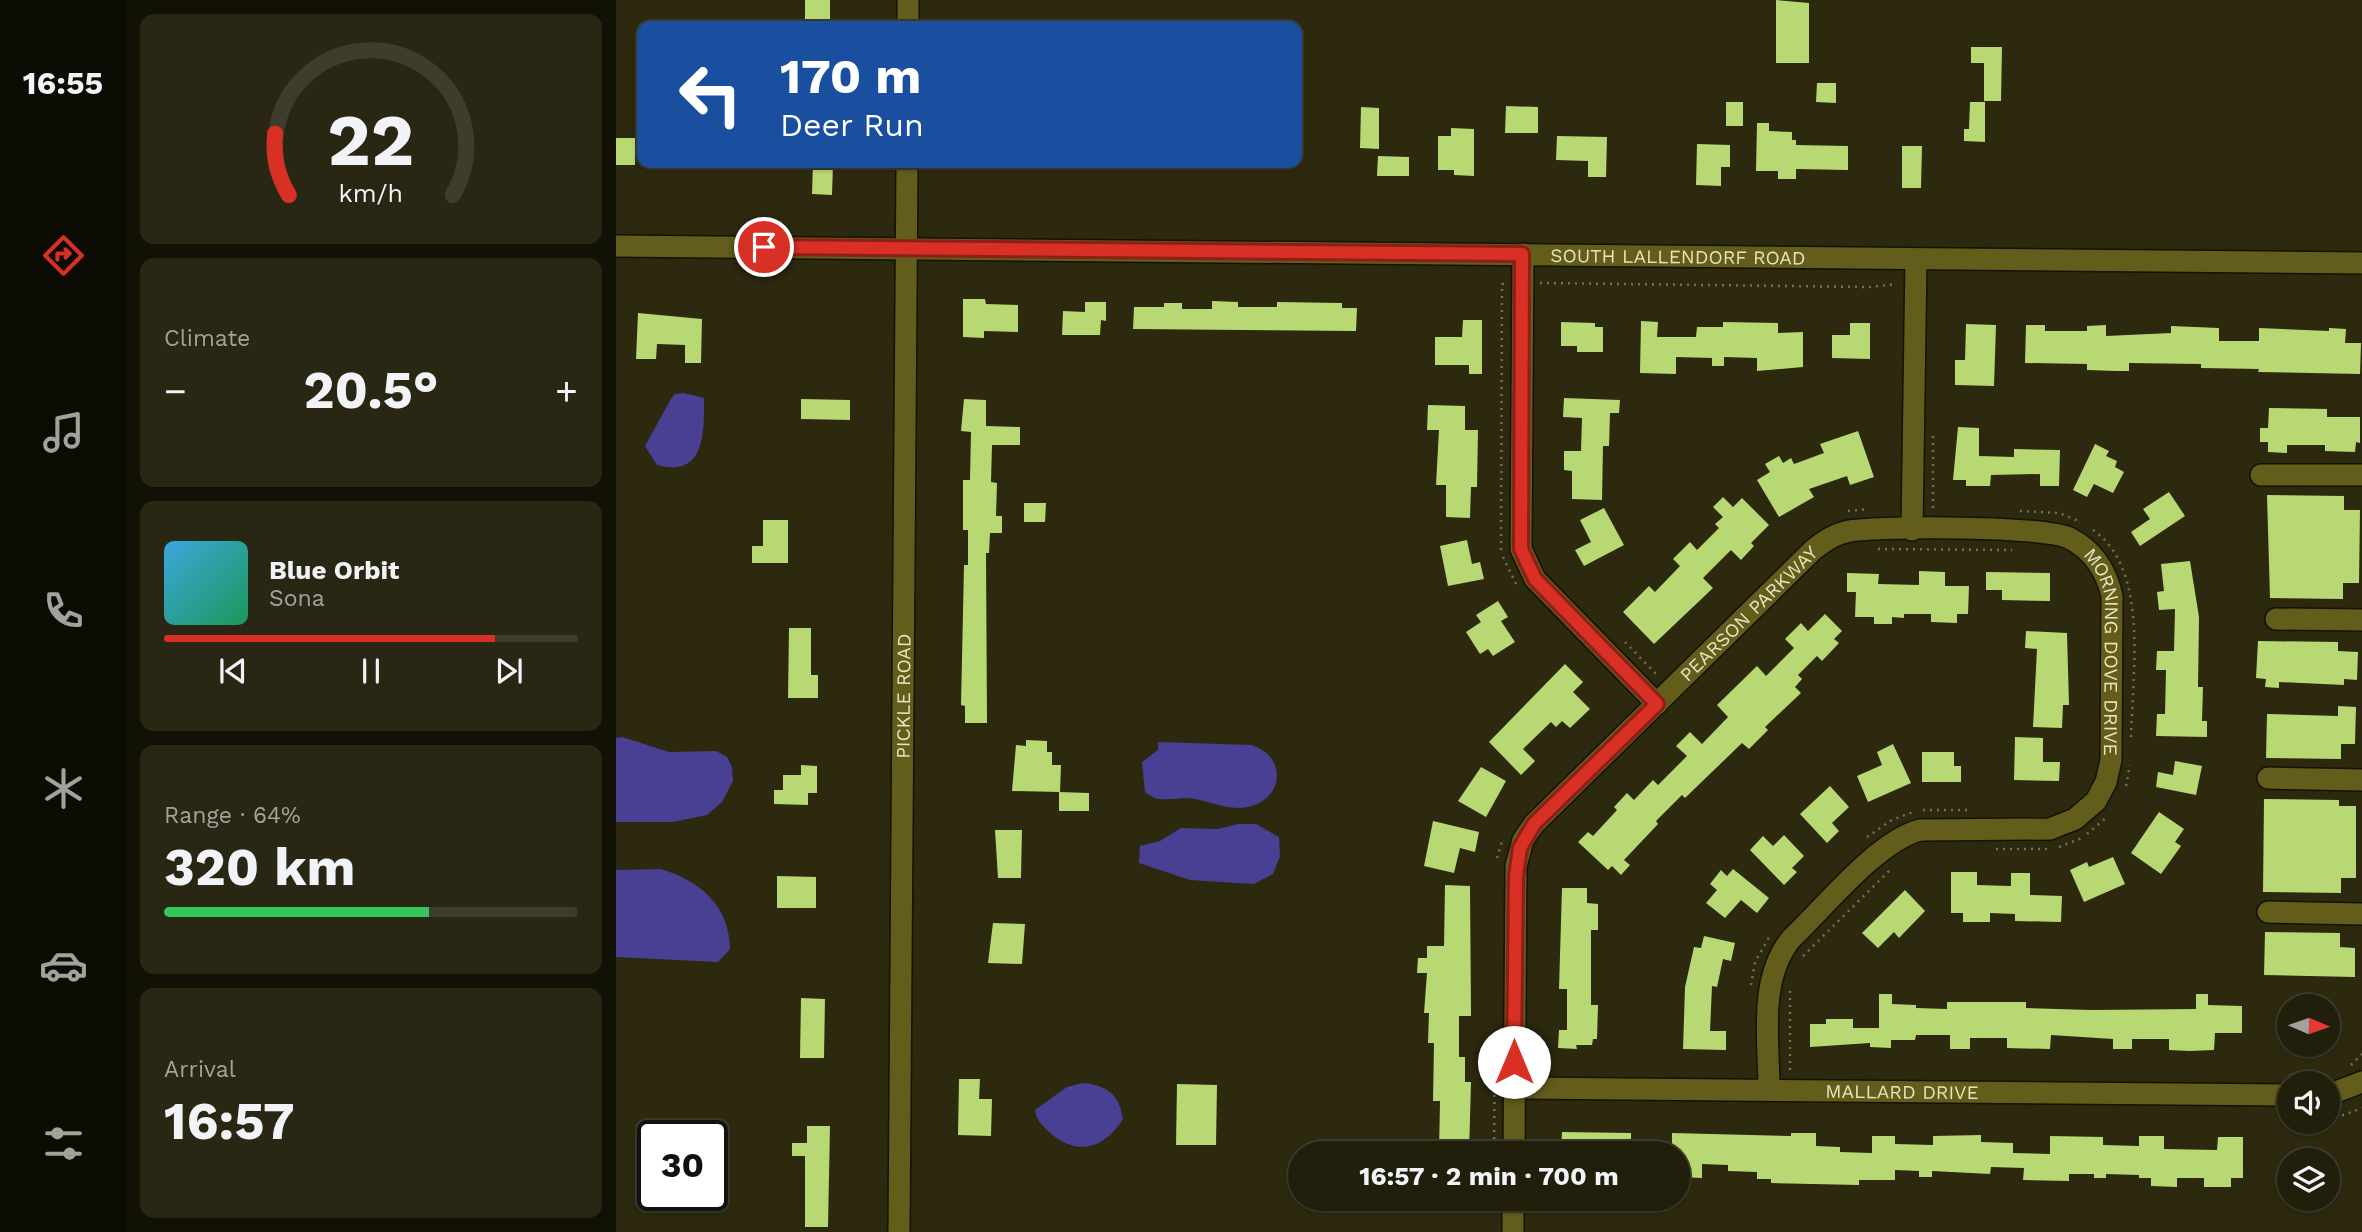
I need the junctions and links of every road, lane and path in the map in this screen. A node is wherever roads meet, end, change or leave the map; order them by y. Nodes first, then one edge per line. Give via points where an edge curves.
1 (908, 0) edge
2 (908, 21) edge
3 (906, 168) edge
4 (616, 246) edge
5 (906, 248) junction
6 (1522, 254) junction
7 (1916, 259) junction
8 (2362, 262) edge
9 (1512, 284) junction
10 (1898, 284) dead end
11 (2261, 475) dead end
12 (2362, 475) edge
13 (2008, 510) dead end
14 (1912, 530) junction
15 (1865, 549) dead end
16 (1941, 550) dead end
17 (2276, 619) dead end
18 (2362, 620) edge
19 (1620, 638) dead end
20 (1657, 675) dead end
21 (1657, 704) junction
22 (2131, 748) dead end
23 (2131, 761) dead end
24 (2268, 778) dead end
25 (2362, 780) edge
26 (2125, 789) dead end
27 (2111, 813) dead end
28 (1991, 849) dead end
29 (1895, 866) dead end
30 (2268, 912) dead end
31 (2362, 914) edge
32 (1798, 963) dead end
33 (1790, 984) dead end
34 (2362, 1054) edge
35 (1803, 1071) dead end
36 (2355, 1075) edge
37 (2277, 1085) edge
38 (1514, 1088) junction
39 (1769, 1090) junction
40 (2362, 1108) edge
41 (2340, 1115) edge
42 (1514, 1141) edge
43 (1513, 1211) edge
44 (899, 1232) edge
45 (1513, 1232) edge

1 - 2 street
3 - 5 street, PICKLE ROAD
4 - 5 street, SOUTH LALLENDORF ROAD
5 - 6 street, SOUTH LALLENDORF ROAD
5 - 44 street, PICKLE ROAD
6 - 7 street, SOUTH LALLENDORF ROAD
6 - 9 street
7 - 8 street, SOUTH LALLENDORF ROAD
7 - 14 street
9 - 10 path
9 - 21 street via 1521,549 1535,579
11 - 12 street
13 - 22 path via 2074,518 2098,533 2123,566 2133,605
14 - 21 street, PEARSON PARKWAY via 1851,531 1823,542
14 - 39 street, MORNING DOVE DRIVE via 2043,531 2066,537 2094,556 2112,596 2110,771 2090,807 2059,826 1920,830 1881,851 1779,956 1770,988
15 - 16 path
17 - 18 street
19 - 20 path
21 - 38 street, PEARSON PARKWAY via 1534,824 1520,848
23 - 26 path
24 - 25 street
27 - 28 path via 2095,830 2065,845 2041,850
29 - 32 path
30 - 31 street
33 - 35 path via 1789,1071
34 - 36 path
37 - 39 street, MALLARD DRIVE
38 - 39 street, MALLARD DRIVE
38 - 42 street, PEARSON PARKWAY
40 - 41 path
43 - 45 street

